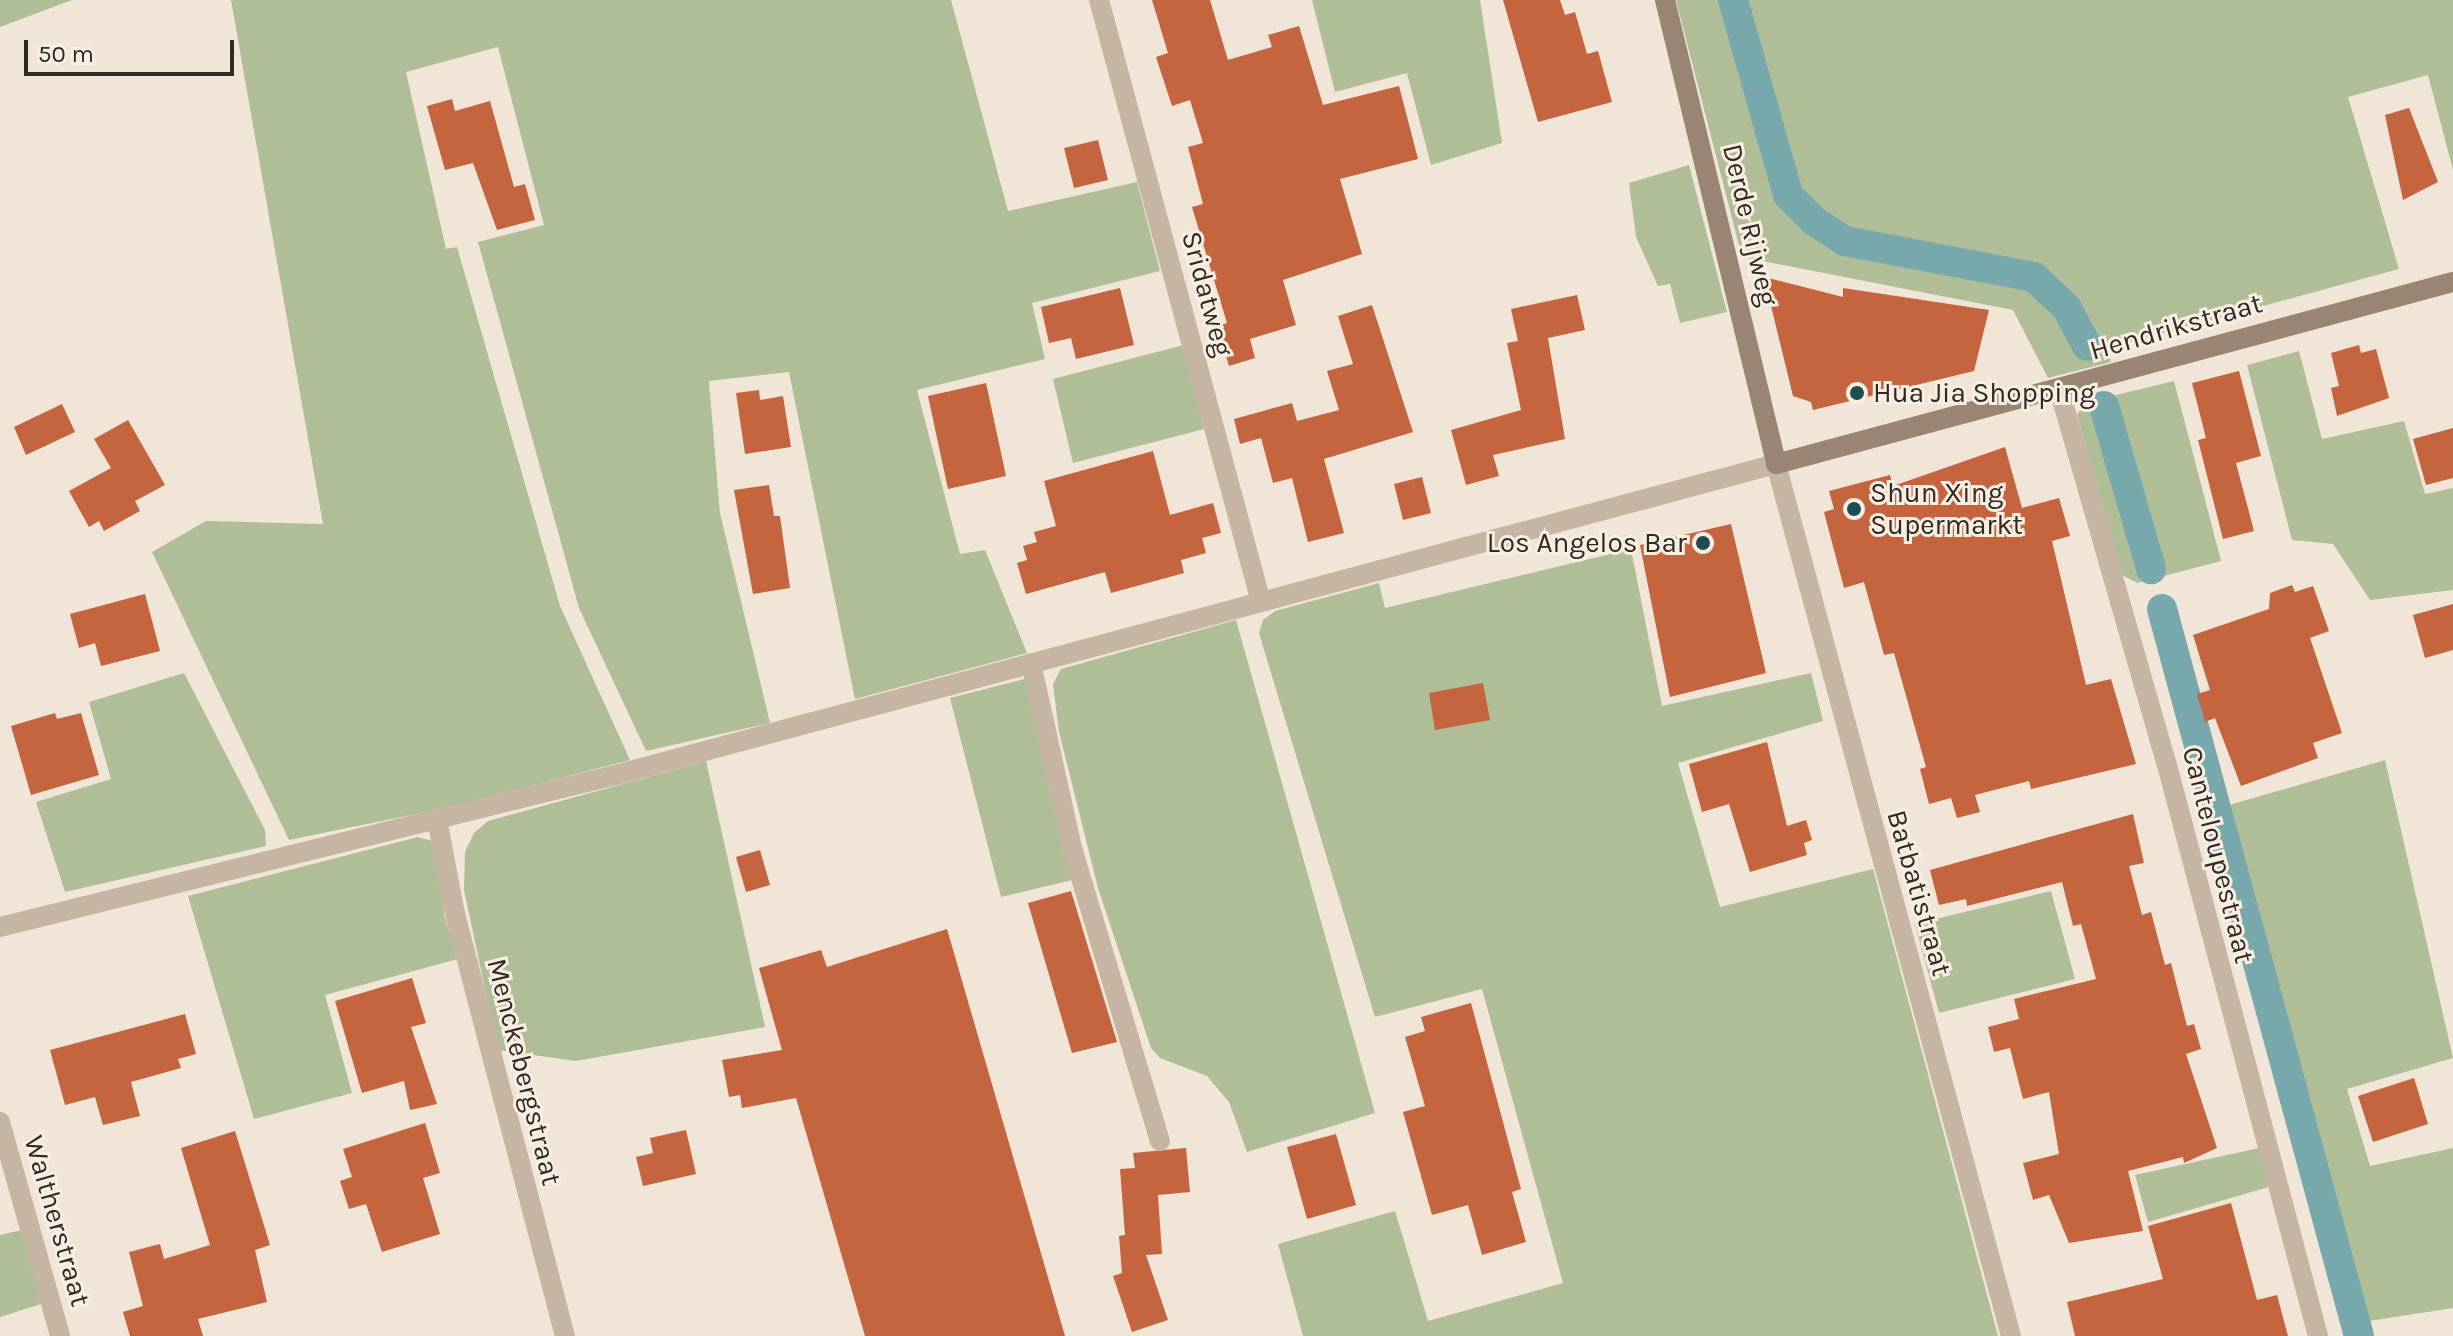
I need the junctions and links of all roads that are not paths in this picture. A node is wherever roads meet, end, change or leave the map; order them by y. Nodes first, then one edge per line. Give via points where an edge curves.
1 (1099, 0) edge
2 (1665, 0) edge
3 (2453, 282) edge
4 (2059, 389) junction
5 (1776, 464) junction
6 (1261, 602) junction
7 (1031, 663) junction
8 (437, 819) junction
9 (0, 927) edge
10 (0, 1122) edge
11 (1160, 1141) dead end
12 (60, 1336) edge
13 (565, 1336) edge
14 (2011, 1336) edge
15 (2318, 1336) edge

1 - 6 street, Sridatweg
2 - 5 street, Derde Rijweg
3 - 4 street, Hendrikstraat
4 - 5 street, Hendrikstraat
4 - 15 street, Canteloupestraat via 2167,765
5 - 6 street
5 - 14 street, Batbatistraat
6 - 7 street
7 - 8 street
7 - 11 street via 1072,848
8 - 9 street
8 - 13 street, Menckebergstraat via 455,914
10 - 12 street, Waltherstraat

